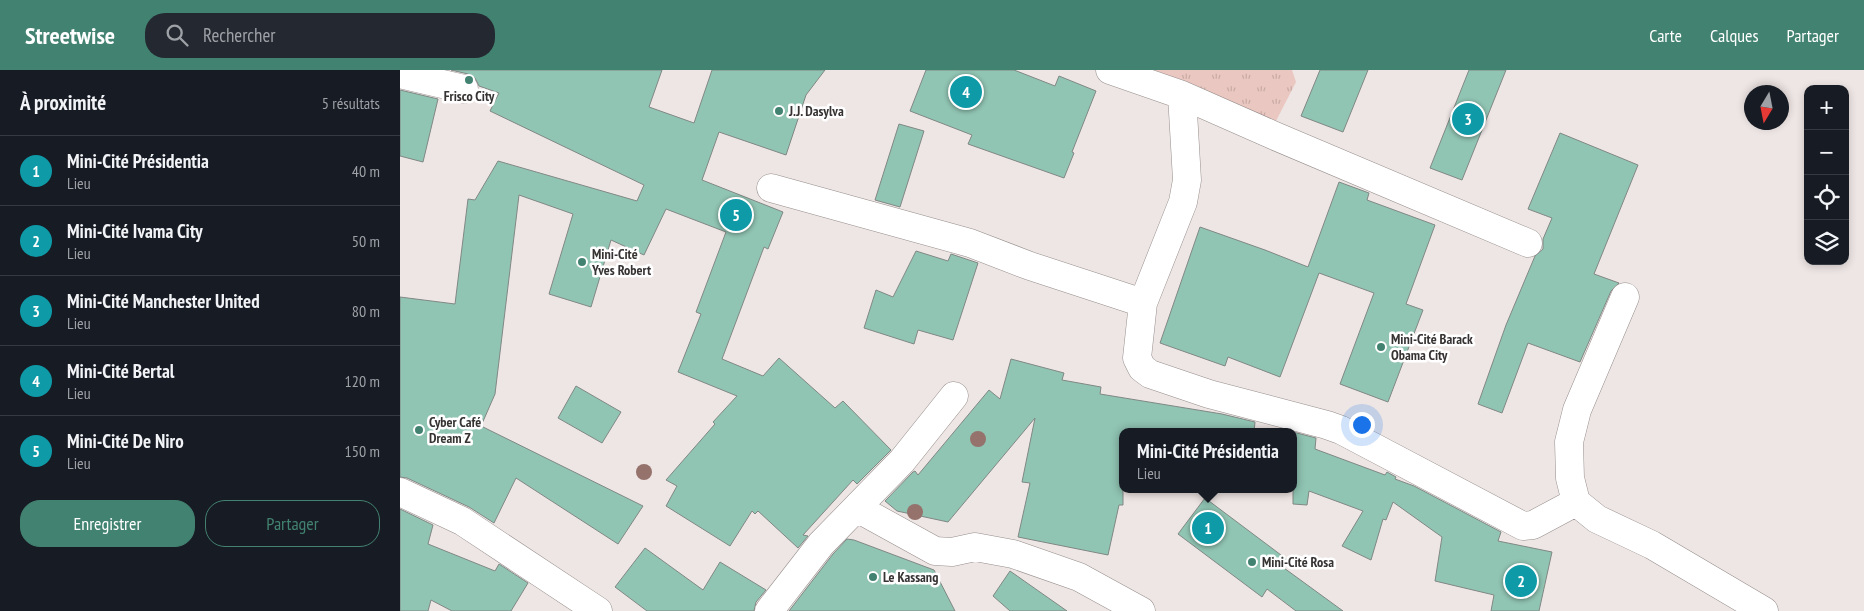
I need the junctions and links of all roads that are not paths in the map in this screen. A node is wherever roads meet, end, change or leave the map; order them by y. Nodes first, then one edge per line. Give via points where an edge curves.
1 (1110, 70) edge
2 (400, 74) edge
3 (464, 90) dead end
4 (1182, 95) junction
5 (771, 188) dead end
6 (1528, 243) dead end
7 (1625, 296) dead end
8 (1143, 303) junction
9 (954, 396) dead end
10 (400, 492) edge
11 (1576, 502) junction
12 (857, 508) junction
13 (598, 611) edge
14 (769, 611) edge
15 (1141, 611) edge
16 (1764, 611) edge

1 - 4 street
2 - 3 street
4 - 6 street
4 - 8 street via 1187,180 1183,202
5 - 8 street via 970,243
7 - 11 street via 1576,410 1569,442 1570,478
8 - 11 street via 1137,358 1150,374 1209,394 1341,430 1523,526 1533,525
9 - 12 street via 902,461
10 - 13 street via 462,521
11 - 16 street via 1597,519 1652,545
12 - 14 street via 821,544
12 - 15 street via 935,552 975,547 1013,554 1079,578

